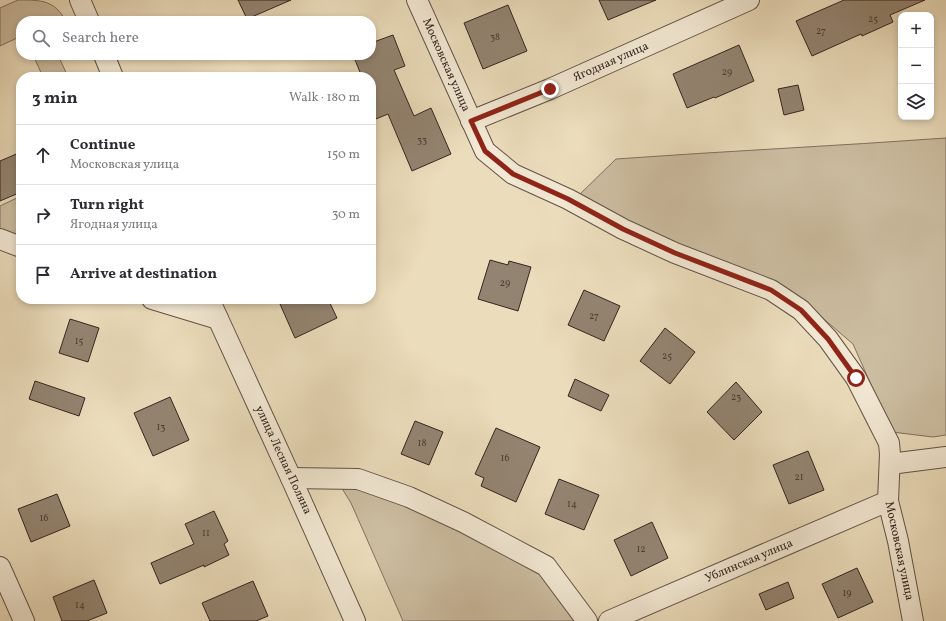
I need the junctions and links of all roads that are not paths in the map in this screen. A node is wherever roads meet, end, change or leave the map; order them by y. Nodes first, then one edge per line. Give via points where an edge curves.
1 (80, 0) edge
2 (417, 0) edge
3 (749, 0) edge
4 (87, 16) edge
5 (106, 60) edge
6 (111, 72) edge
7 (471, 121) junction
8 (0, 239) edge
9 (16, 246) edge
10 (168, 304) edge
11 (211, 304) edge
12 (218, 320) junction
13 (946, 458) edge
14 (890, 464) junction
15 (291, 478) junction
16 (888, 501) junction
17 (0, 566) edge
18 (24, 621) edge
19 (355, 621) edge
20 (587, 621) edge
21 (609, 621) edge
22 (913, 621) edge

1 - 4 street
2 - 7 street, Московская улица
3 - 7 street, Ягодная улица via 550,89
5 - 6 street
7 - 14 street, Московская улица via 485,151 513,174 675,253 771,290 801,310 828,339 856,378 888,443
8 - 9 street
10 - 12 street
11 - 12 street, улица Лесная Поляна
12 - 15 street, улица Лесная Поляна
13 - 14 street
14 - 16 street, Московская улица
15 - 19 street, улица Лесная Поляна
15 - 20 street via 358,479 409,497 463,522 546,566
16 - 21 street, Ублинская улица
16 - 22 street, Московская улица
17 - 18 street

